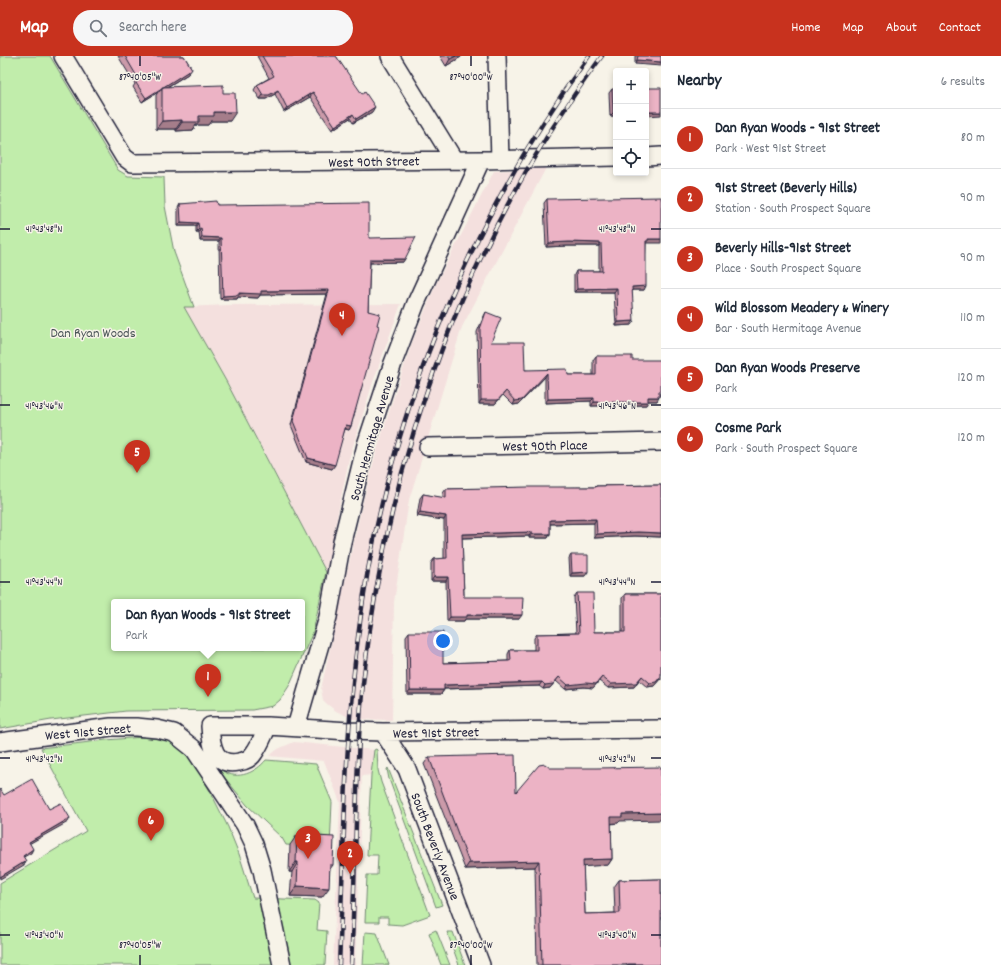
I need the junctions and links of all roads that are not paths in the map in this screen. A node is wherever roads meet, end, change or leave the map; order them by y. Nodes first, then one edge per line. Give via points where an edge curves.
1 (62, 56) edge
2 (390, 56) edge
3 (497, 56) edge
4 (661, 156) edge
5 (613, 157) edge
6 (649, 157) edge
7 (454, 160) junction
8 (481, 160) junction
9 (500, 160) junction
10 (661, 442) edge
11 (428, 447) dead end
12 (268, 726) junction
13 (296, 728) junction
14 (661, 729) edge
15 (383, 732) junction
16 (0, 742) edge
17 (282, 965) edge
18 (481, 965) edge

1 - 7 street, West 90th Street via 124,157 132,163
2 - 7 street
3 - 9 street
4 - 6 street
5 - 9 street, West 90th Street
7 - 8 street, West 90th Street
8 - 9 street, West 90th Street
8 - 13 street, South Hermitage Avenue via 416,303 366,445 342,542 328,617
10 - 11 street, West 90th Place
12 - 12 street, West 91st Street via 254,754 245,761 232,764 222,761 211,743 210,726
12 - 13 street, West 91st Street
13 - 15 street, West 91st Street
14 - 15 street, West 91st Street
15 - 18 street, South Beverly Avenue via 407,769
16 - 17 street, West 91st Street via 136,726 174,734 194,749 245,825 254,844

